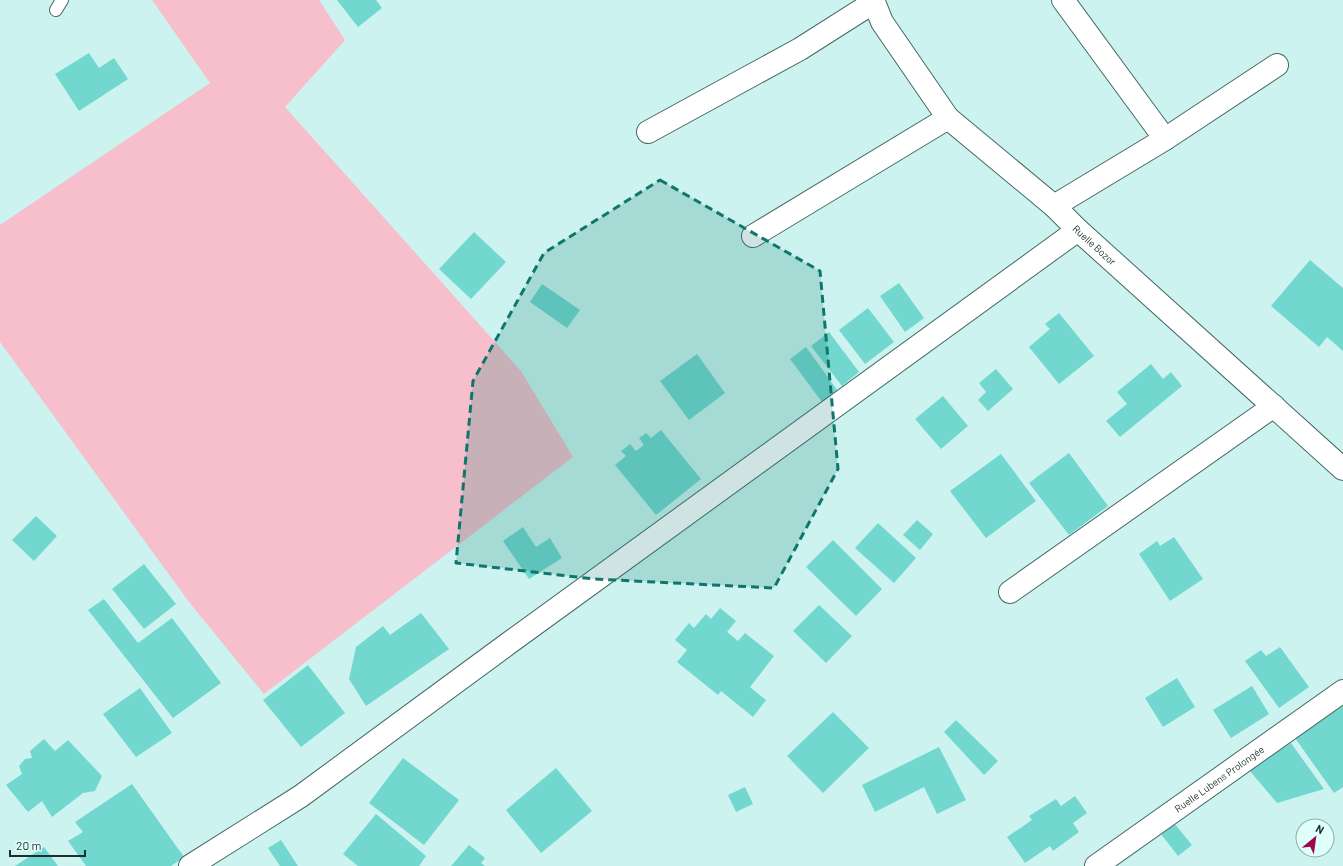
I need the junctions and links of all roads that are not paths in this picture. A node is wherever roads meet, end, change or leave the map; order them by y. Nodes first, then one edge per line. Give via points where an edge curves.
1 (1063, 0) edge
2 (874, 1) edge
3 (1277, 65) dead end
4 (948, 118) junction
5 (648, 132) dead end
6 (1166, 139) junction
7 (1054, 206) junction
8 (1078, 230) junction
9 (753, 236) dead end
10 (1274, 406) junction
11 (1343, 469) edge
12 (1010, 592) dead end
13 (1343, 691) edge
14 (190, 866) edge
15 (1096, 866) edge

1 - 6 street
2 - 4 street, Ruelle Bozor via 882,22
2 - 5 street via 766,69
3 - 6 street
4 - 7 street, Ruelle Bozor
4 - 9 street
6 - 7 street
7 - 8 street, Ruelle Bozor
8 - 10 street, Ruelle Bozor
8 - 14 street via 301,796
10 - 11 street, Ruelle Bozor
10 - 12 street
13 - 15 street, Ruelle Lubens Prolongée

